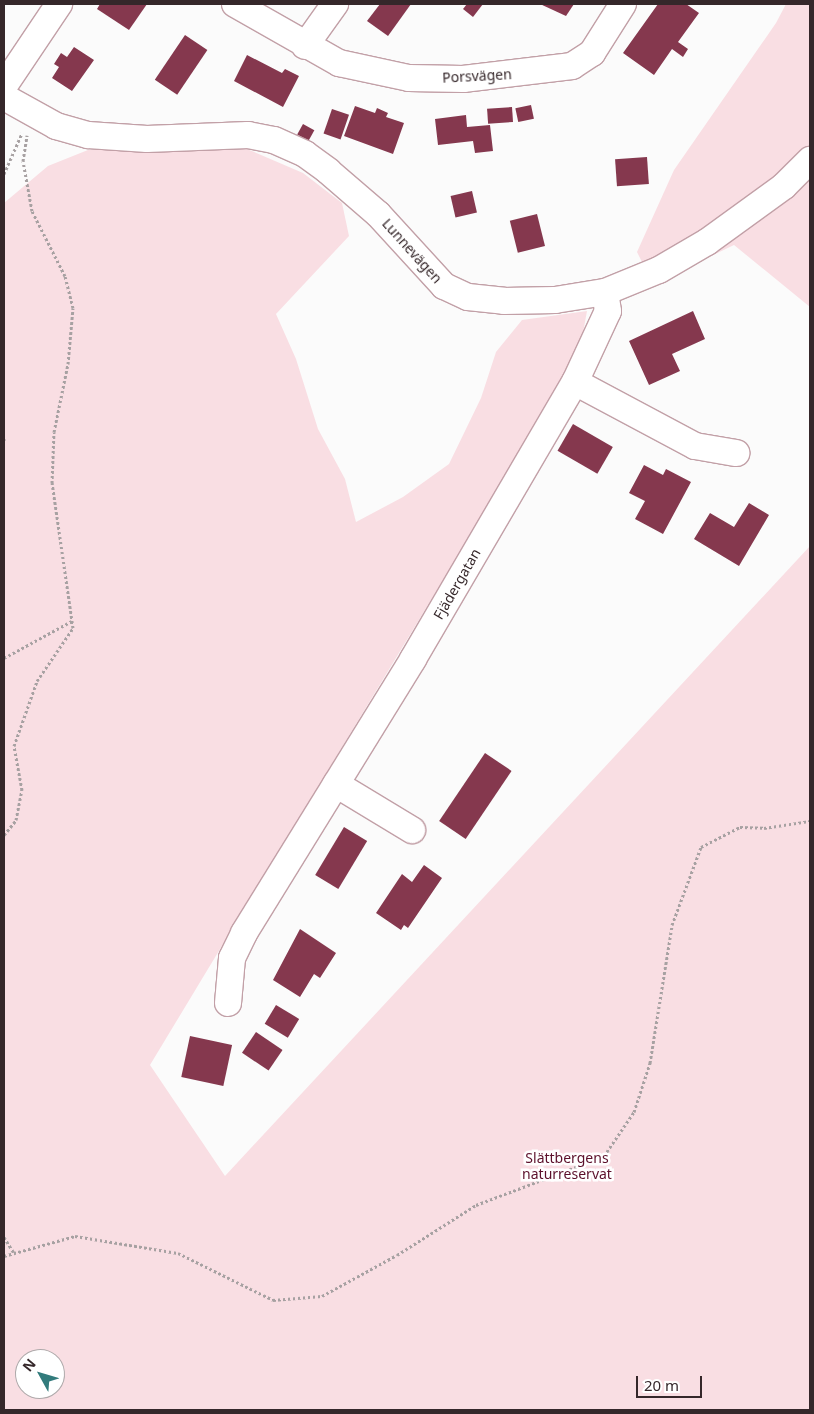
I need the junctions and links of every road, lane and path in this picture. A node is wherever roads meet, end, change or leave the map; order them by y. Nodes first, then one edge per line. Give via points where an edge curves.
1 (59, 4) edge
2 (235, 4) edge
3 (334, 4) edge
4 (623, 4) edge
5 (305, 46) junction
6 (4, 86) edge
7 (4, 97) edge
8 (31, 118) junction
9 (810, 160) edge
10 (4, 174) edge
11 (605, 292) junction
12 (574, 382) junction
13 (736, 453) dead end
14 (72, 621) junction
15 (4, 658) edge
16 (336, 784) junction
17 (810, 821) edge
18 (412, 830) dead end
19 (4, 835) edge
20 (228, 1003) dead end
21 (4, 1237) edge
22 (14, 1253) junction
23 (4, 1256) edge

1 - 6 street
2 - 5 street, Porsvägen
3 - 5 street
4 - 5 street, Porsvägen via 592,54 572,66 536,73 463,79 409,78 339,63
7 - 8 street, Lunnevägen
8 - 10 path via 17,141
8 - 11 street, Lunnevägen via 88,135 146,139 248,135 274,140 305,154 328,170 378,214 444,286 468,297 504,301 555,300
8 - 14 path via 23,161 32,211 65,276 73,308 68,364 54,432 52,483
9 - 11 street, Lunnevägen via 784,186 706,242 659,270
11 - 12 street, Fjädergatan via 608,311
12 - 13 street via 695,446
12 - 16 street, Fjädergatan
14 - 15 path
14 - 19 path via 73,628 38,680 14,746 22,790 16,820
16 - 18 street
16 - 20 street, Fjädergatan via 244,933 232,958
17 - 22 path via 764,828 740,827 701,848 672,925 650,1064 634,1112 604,1156 476,1204 397,1255 322,1296 274,1300 178,1253 75,1236
21 - 22 path
22 - 23 path

